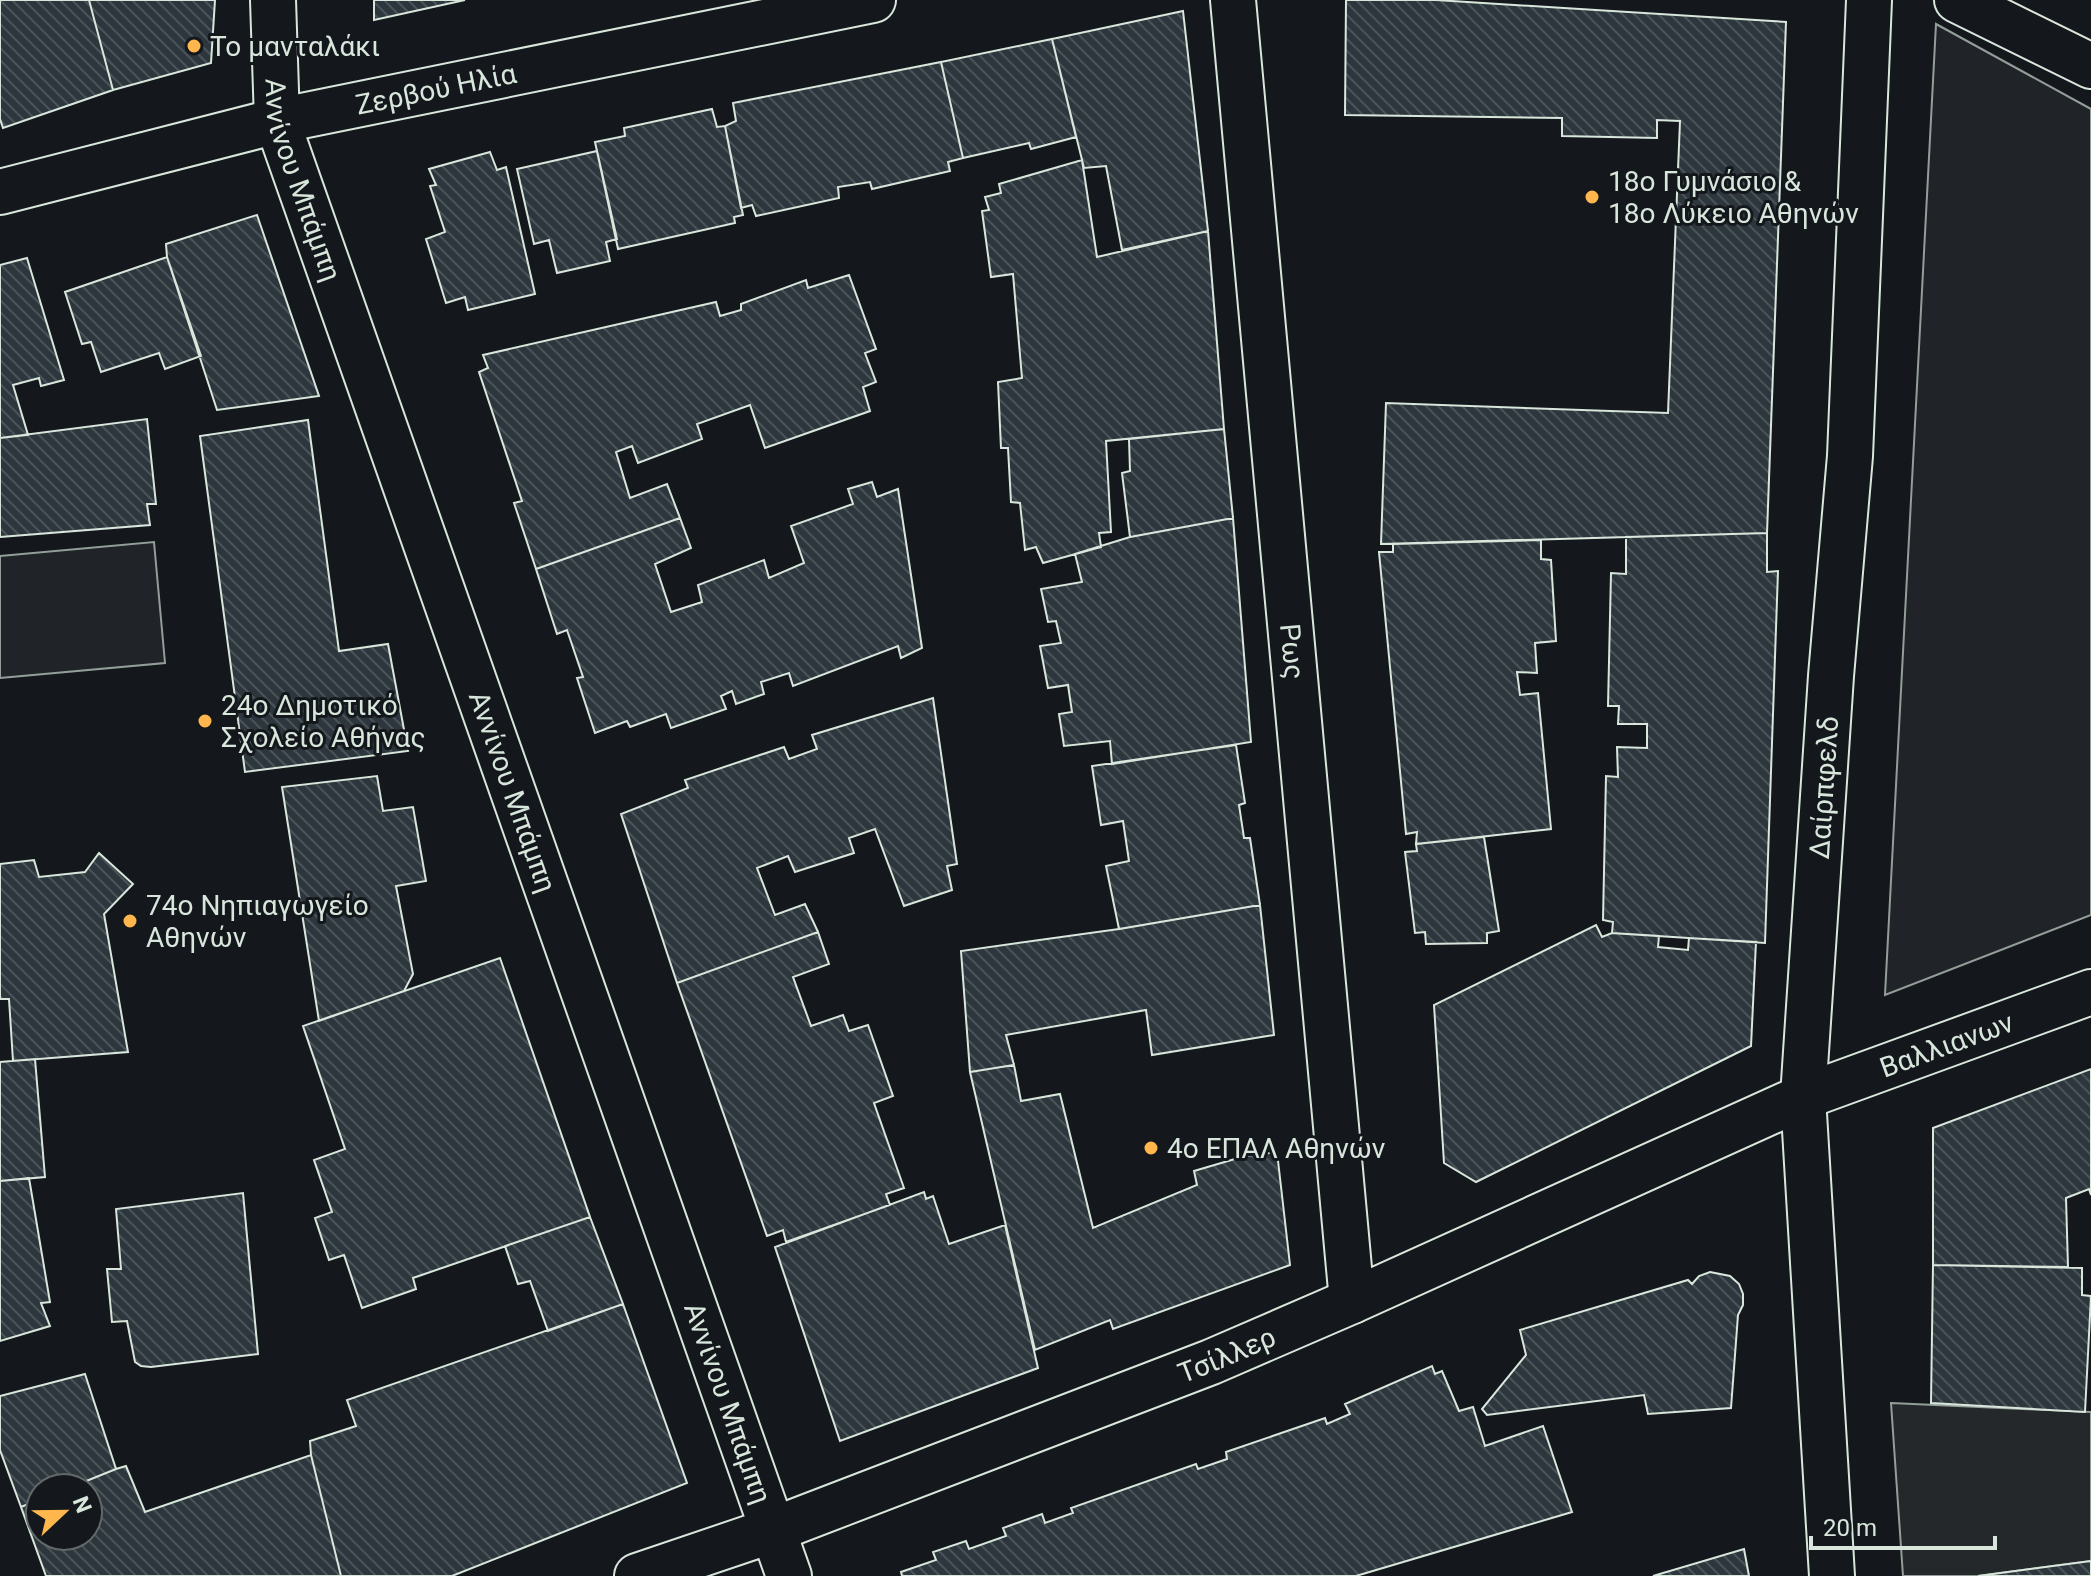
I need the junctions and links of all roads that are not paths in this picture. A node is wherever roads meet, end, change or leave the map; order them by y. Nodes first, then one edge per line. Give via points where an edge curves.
1 (273, 0) edge
2 (873, 0) edge
3 (1233, 0) edge
4 (1869, 0) edge
5 (1957, 0) edge
6 (2091, 66) edge
7 (277, 121) junction
8 (0, 192) edge
9 (2091, 992) edge
10 (1803, 1097) junction
11 (1352, 1301) junction
12 (773, 1530) junction
13 (637, 1576) edge
14 (789, 1576) edge
15 (1832, 1576) edge

1 - 7 street, Αννίνου Μπάμπη
2 - 7 street, Ζερβού Ηλία
3 - 11 street, Ρως
4 - 10 street, Δαίρπφελδ via 1850,456
5 - 6 street
7 - 8 street, Ζερβού Ηλία
7 - 12 street, Αννίνου Μπάμπη
9 - 10 street, Βαλλιανων
10 - 11 street, Τσίλλερ
10 - 15 street, Δαίρπφελδ
11 - 12 street, Τσίλλερ via 1211,1362
12 - 13 street, Τσίλλερ
12 - 14 street, Αννίνου Μπάμπη

